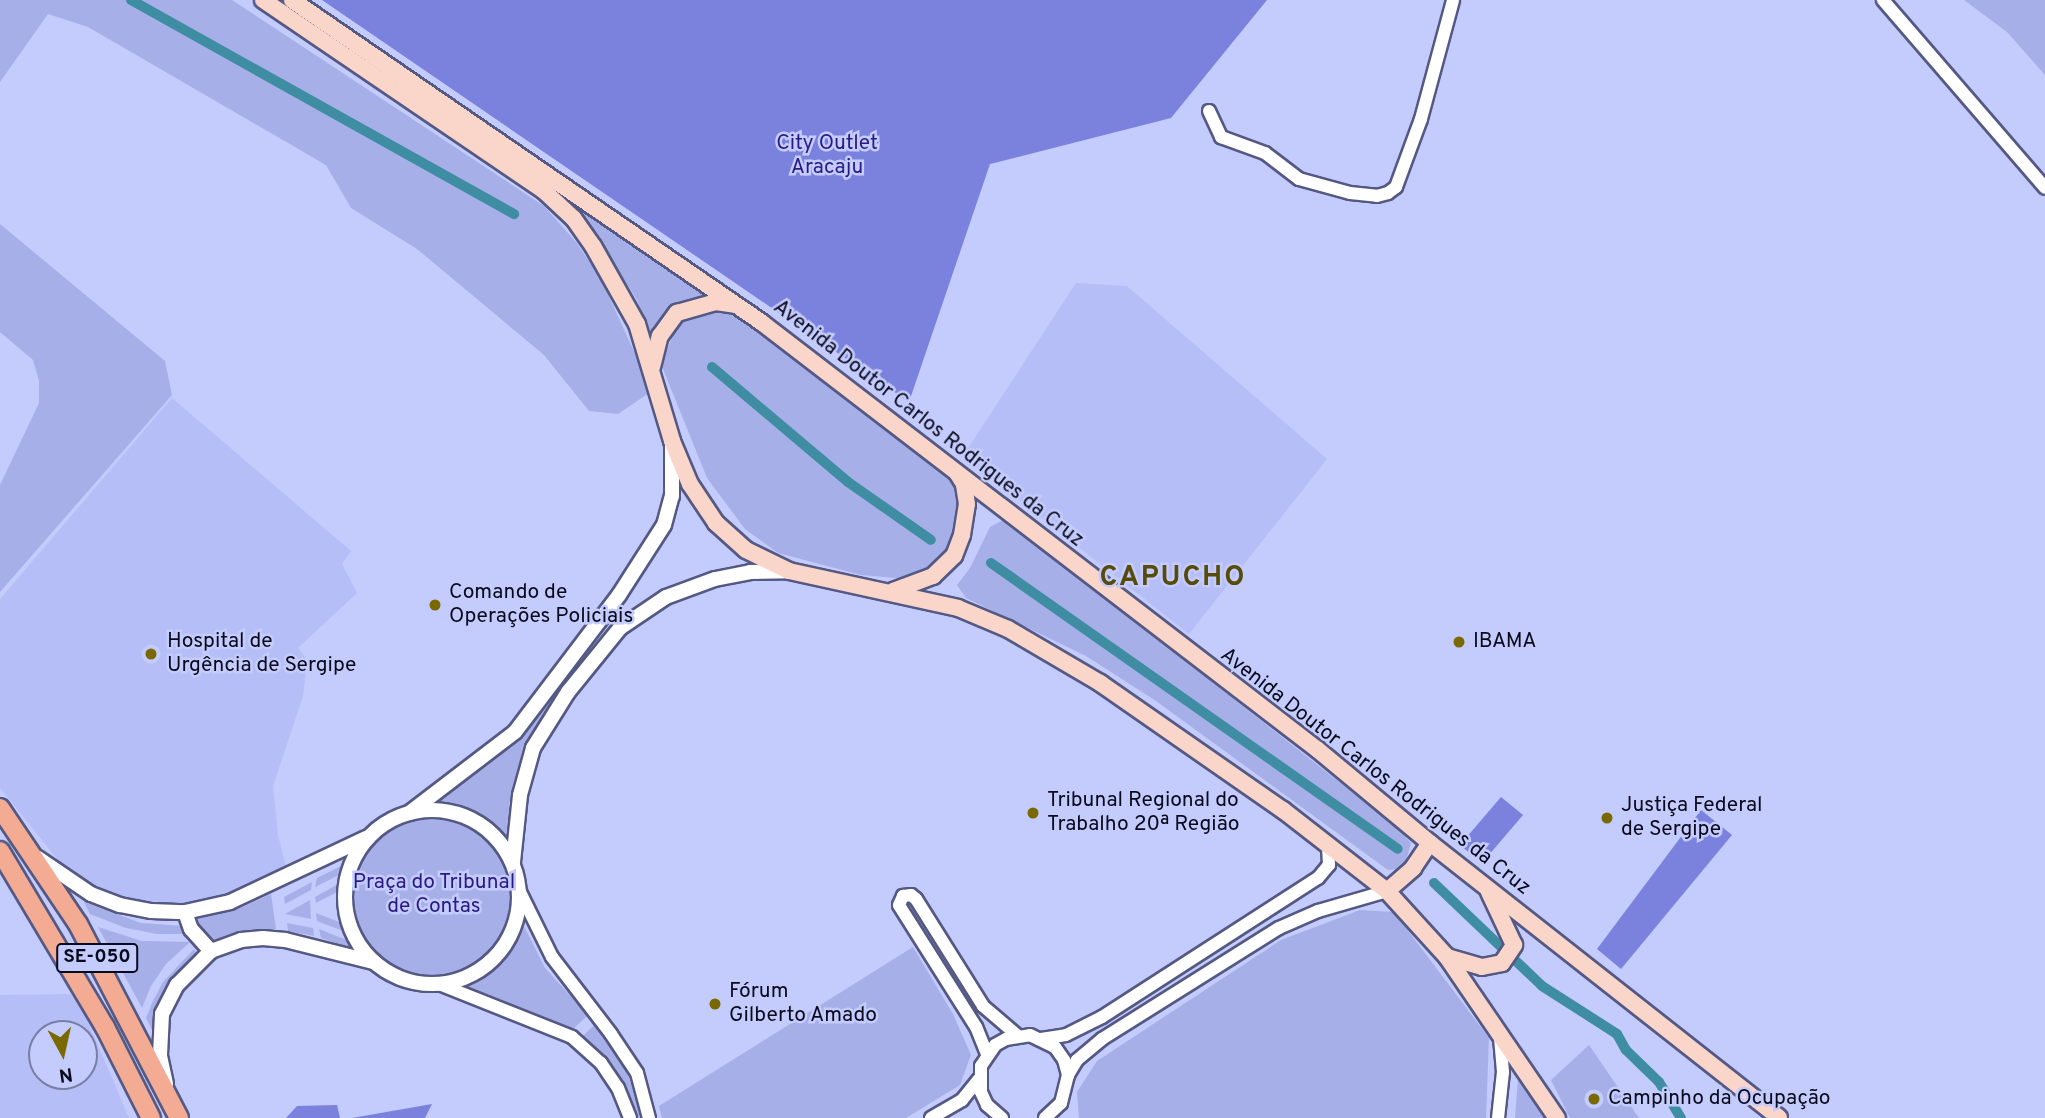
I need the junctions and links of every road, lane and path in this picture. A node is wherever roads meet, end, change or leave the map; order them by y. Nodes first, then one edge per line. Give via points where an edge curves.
1 (263, 0) edge
2 (292, 0) edge
3 (1453, 0) edge
4 (1883, 0) edge
5 (1209, 111) dead end
6 (2045, 188) edge
7 (737, 305) junction
8 (651, 370) junction
9 (672, 441) junction
10 (955, 471) junction
11 (789, 571) junction
12 (891, 591) junction
13 (586, 639) junction
14 (601, 648) junction
15 (0, 808) edge
16 (409, 813) junction
17 (370, 835) junction
18 (1430, 843) junction
19 (1328, 844) junction
20 (0, 851) edge
21 (35, 856) junction
22 (513, 862) junction
23 (1486, 885) junction
24 (1387, 891) junction
25 (520, 892) junction
26 (186, 912) junction
27 (211, 951) junction
28 (1447, 957) junction
29 (375, 963) junction
30 (439, 984) junction
31 (1500, 1031) junction
32 (1017, 1035) junction
33 (1041, 1039) junction
34 (987, 1054) junction
35 (1068, 1075) junction
36 (979, 1079) junction
37 (168, 1096) junction
38 (1062, 1103) junction
39 (995, 1117) edge
40 (151, 1118) edge
41 (179, 1118) edge
42 (630, 1118) edge
43 (649, 1118) edge
44 (931, 1118) edge
45 (1045, 1118) edge
46 (1064, 1118) edge
47 (1499, 1118) edge
48 (1557, 1118) edge
49 (1779, 1118) edge

1 - 8 main road via 543,190 574,219 637,324
2 - 7 main road, Avenida Doutor Carlos Rodrigues da Cruz
3 - 5 street via 1420,119 1396,187 1388,193 1350,193 1299,179 1265,153 1221,137
4 - 6 street
7 - 8 main road via 716,302 677,313 660,336
7 - 10 main road, Avenida Doutor Carlos Rodrigues da Cruz
8 - 9 main road
9 - 11 main road via 690,484 716,523 746,550
9 - 13 street via 672,496 664,525
10 - 12 main road via 964,484 967,504 954,556 933,576
10 - 18 main road, Avenida Doutor Carlos Rodrigues da Cruz via 1318,750
11 - 12 main road
11 - 14 street via 715,579 666,597 620,628
12 - 19 main road via 958,608 1020,636 1100,683
13 - 14 street
13 - 16 street via 515,732
14 - 22 street via 533,748 520,795
15 - 21 main road, SE-050
16 - 17 street
16 - 22 street via 440,810 475,820 501,842
17 - 26 street via 230,902
17 - 29 street via 347,875 345,895 347,916 358,943
18 - 23 main road, Avenida Doutor Carlos Rodrigues da Cruz
18 - 24 main road via 1413,868
19 - 24 main road
19 - 33 street via 1329,865 1318,878 1102,1017 1066,1035
20 - 40 main road, SE-050 via 105,1027
21 - 26 street via 82,889 120,905
21 - 37 main road, SE-050 via 78,924
22 - 25 street
23 - 28 main road via 1514,945 1502,963 1482,967
23 - 49 main road, Avenida Doutor Carlos Rodrigues da Cruz
24 - 28 main road
24 - 35 street via 1279,928 1102,1039 1077,1060
25 - 30 street via 515,925 500,952 469,976
25 - 43 street via 552,957 637,1073
26 - 27 street via 191,929
27 - 29 street via 232,942 263,938
27 - 37 street via 177,985 162,1014 160,1055
28 - 31 main road
29 - 30 street via 409,981
30 - 42 street via 572,1037 601,1063
31 - 47 street
31 - 48 main road
32 - 33 street
32 - 34 street
32 - 34 street via 984,1006 916,899 903,896 899,905 976,1027
33 - 35 street via 1055,1047
34 - 36 street
35 - 38 street
36 - 39 street
36 - 44 street via 962,1100
37 - 41 main road, SE-050
38 - 45 street
38 - 46 street

